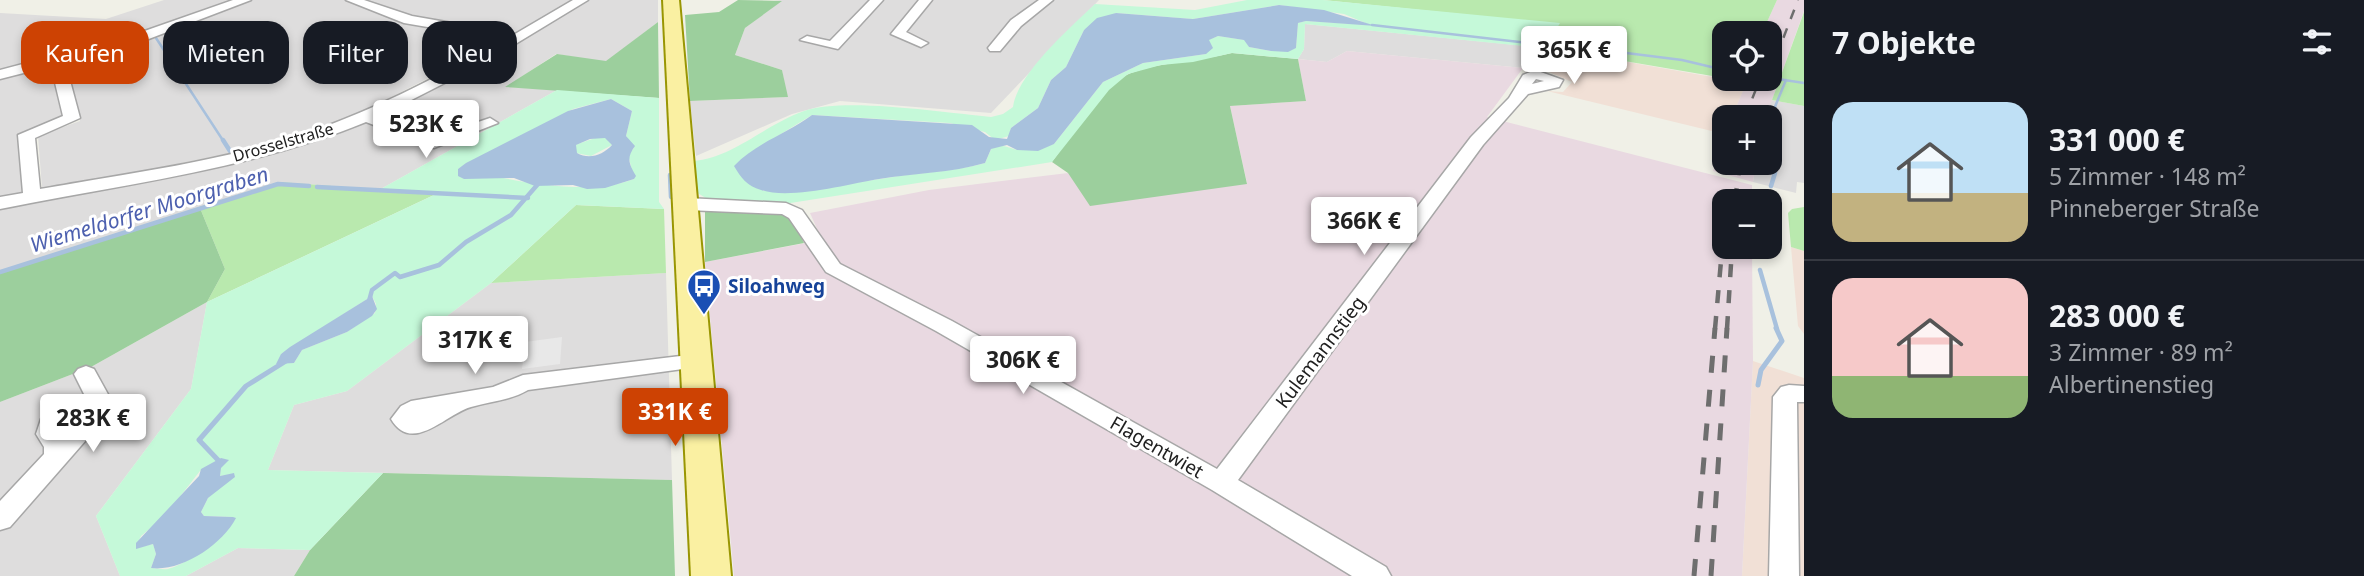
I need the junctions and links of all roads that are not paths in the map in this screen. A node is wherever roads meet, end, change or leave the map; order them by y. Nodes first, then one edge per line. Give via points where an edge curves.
1 (245, 0) edge
2 (352, 0) edge
3 (582, 0) edge
4 (671, 0) edge
5 (877, 0) edge
6 (926, 0) edge
7 (1047, 0) edge
8 (422, 22) edge
9 (149, 34) edge
10 (517, 38) edge
11 (807, 40) dead end
12 (922, 43) dead end
13 (995, 48) dead end
14 (21, 69) edge
15 (0, 75) edge
16 (63, 84) edge
17 (433, 84) edge
18 (1522, 90) dead end
19 (364, 116) junction
20 (490, 123) dead end
21 (32, 196) junction
22 (0, 203) edge
23 (687, 206) junction
24 (697, 361) junction
25 (86, 374) dead end
26 (1804, 394) edge
27 (461, 401) dead end
28 (1795, 426) edge
29 (1221, 484) junction
30 (0, 519) edge
31 (711, 576) edge
32 (1376, 576) edge
33 (1784, 576) edge

1 - 9 street
2 - 8 street
3 - 10 street, Drosselstraße
4 - 23 main road
5 - 11 street via 833,46
6 - 12 street via 898,34
7 - 13 street via 1016,23
14 - 15 street
16 - 21 street via 72,118 26,135
17 - 19 street, Drosselstraße
18 - 29 street, Kulemannstieg via 1503,117 1477,141
19 - 20 street via 434,143
19 - 21 street, Drosselstraße via 296,142 248,154
21 - 22 street, Drosselstraße
23 - 24 main road
23 - 29 street, Flagentwiet via 796,213 833,268 911,307
24 - 27 street via 523,383 502,394
24 - 31 main road
25 - 30 street via 104,404
26 - 28 street via 1785,397
28 - 33 street
29 - 32 street, Flagentwiet

